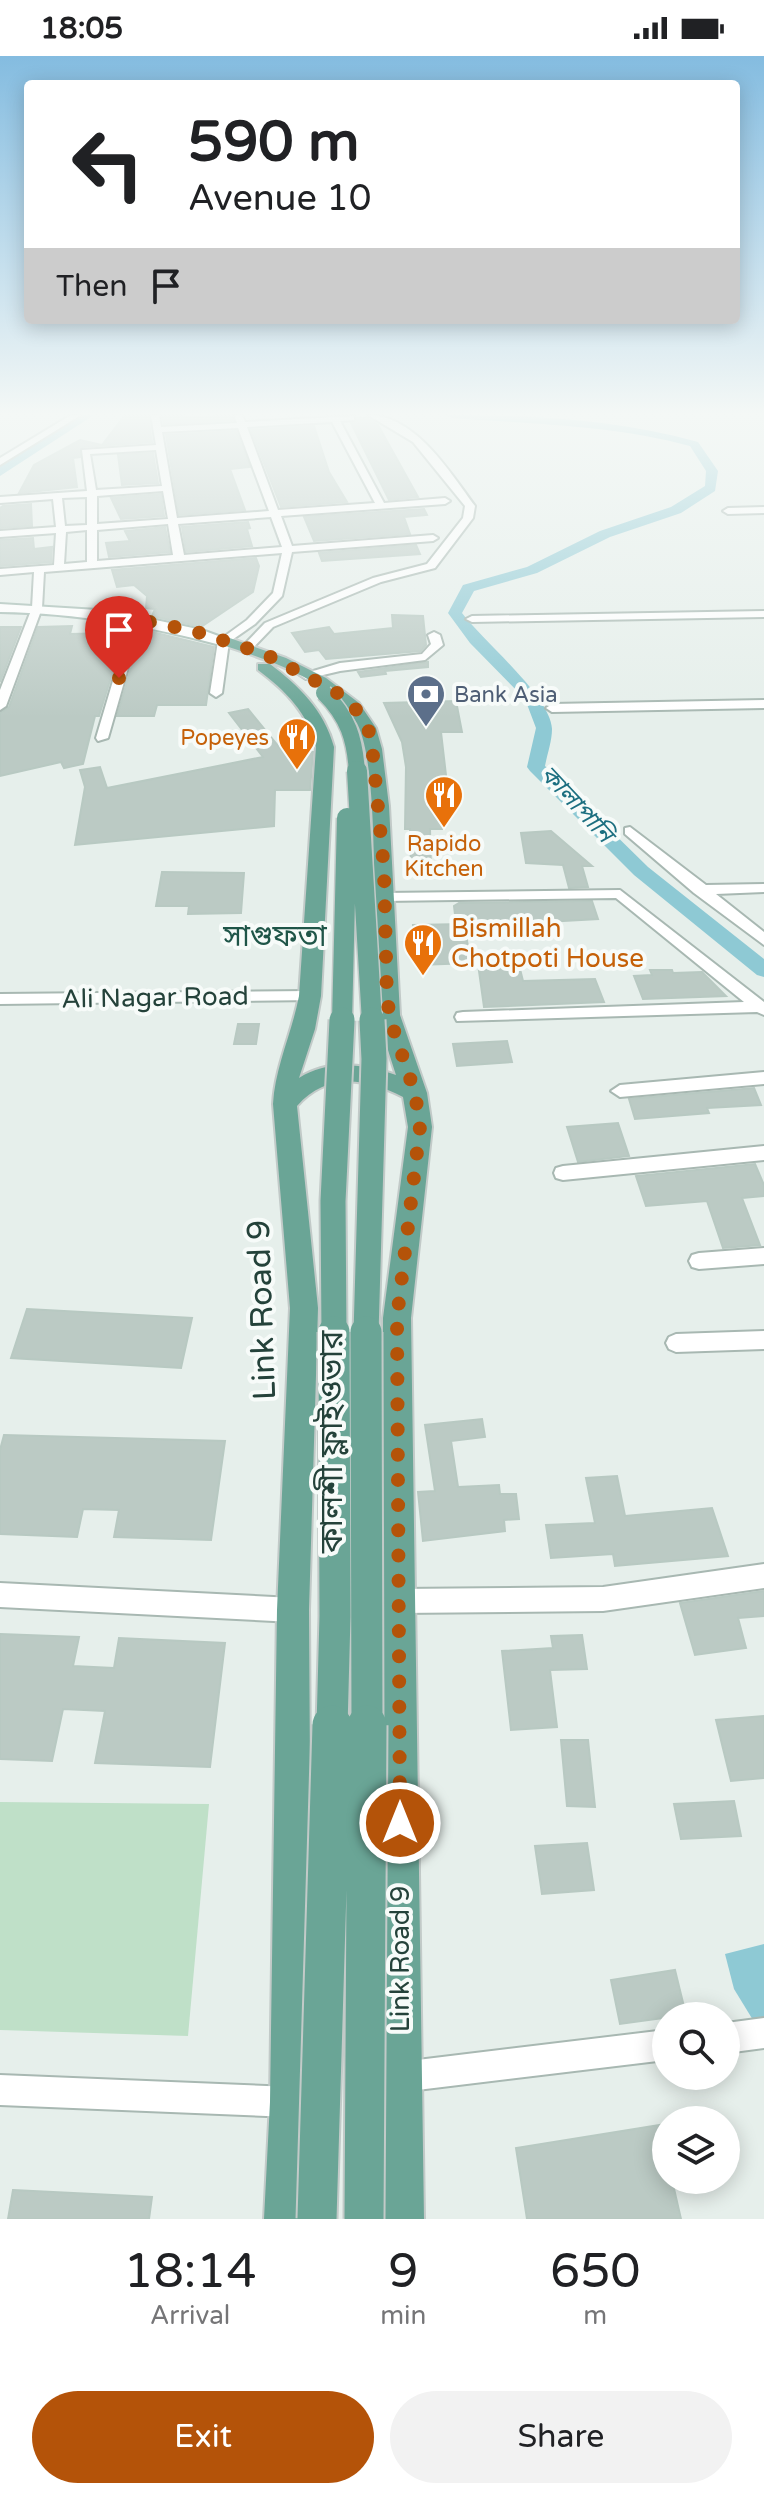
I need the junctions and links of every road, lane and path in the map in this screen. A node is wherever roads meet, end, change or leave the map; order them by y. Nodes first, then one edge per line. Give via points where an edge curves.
1 (59, 516) edge
2 (92, 516) edge
3 (170, 516) edge
4 (254, 516) edge
5 (278, 516) edge
6 (468, 516) edge
7 (171, 523) junction
8 (92, 528) junction
9 (61, 530) junction
10 (0, 534) edge
11 (433, 538) dead end
12 (288, 549) junction
13 (179, 558) junction
14 (92, 565) junction
15 (59, 567) junction
16 (39, 569) junction
17 (0, 572) edge
18 (0, 608) edge
19 (37, 608) junction
20 (764, 614) edge
21 (136, 619) junction
22 (472, 619) dead end
23 (434, 635) dead end
24 (236, 644) junction
25 (312, 688) junction
26 (216, 693) dead end
27 (764, 704) edge
28 (0, 706) edge
29 (552, 708) dead end
30 (102, 738) dead end
31 (630, 831) dead end
32 (764, 888) edge
33 (699, 890) junction
34 (384, 897) junction
35 (764, 940) edge
36 (310, 996) junction
37 (0, 999) edge
38 (762, 1008) edge
39 (463, 1017) dead end
40 (764, 1078) edge
41 (620, 1091) dead end
42 (415, 1093) junction
43 (285, 1104) junction
44 (764, 1153) edge
45 (563, 1173) dead end
46 (764, 1256) edge
47 (699, 1261) dead end
48 (764, 1340) edge
49 (676, 1343) dead end
50 (764, 1576) edge
51 (0, 1595) edge
52 (399, 1601) junction
53 (293, 1610) junction
54 (764, 2033) edge
55 (740, 2036) edge
56 (652, 2047) edge
57 (401, 2077) junction
58 (0, 2090) edge
59 (291, 2102) junction
60 (286, 2219) edge
61 (317, 2219) edge
62 (364, 2219) edge
63 (402, 2219) edge

1 - 9 street
2 - 8 street
3 - 7 street
4 - 7 street
5 - 12 street
6 - 24 street via 431,566 377,580
7 - 8 street
7 - 13 street
8 - 9 street
8 - 14 street
9 - 10 street
9 - 15 street
11 - 12 street
12 - 13 street
12 - 24 street via 278,594
13 - 14 street
14 - 15 street
15 - 16 street
16 - 17 street
16 - 19 street
18 - 19 main road, Link Road 9
19 - 21 main road, Link Road 9
19 - 28 street
20 - 22 street
21 - 24 main road, Link Road 9
21 - 30 street
23 - 25 street via 437,645 425,657 340,667
24 - 25 main road, Link Road 9
24 - 26 street
25 - 34 main road, Link Road 9 via 336,692 355,708 371,735
25 - 36 main road, Link Road 9 via 325,747
25 - 61 main road, bridge via 336,716 347,749 346,950 333,1201 335,1616
25 - 62 main road, কালশী ফ্লাইওভার, bridge via 341,710 355,742 374,1059 366,1312
27 - 29 street
31 - 33 street
32 - 33 street
33 - 35 street
34 - 38 street via 620,894
34 - 42 main road, Link Road 9 via 387,1000
36 - 37 street, Ali Nagar Road
36 - 43 main road, Link Road 9
38 - 39 street
40 - 41 street
42 - 43 main road via 370,1074 334,1072 306,1081
42 - 52 main road, Link Road 9 via 420,1127 397,1318
43 - 53 main road, Link Road 9 via 304,1308
44 - 45 street
46 - 47 street
48 - 49 street
50 - 52 street via 603,1599
51 - 53 street
52 - 57 main road, Link Road 9
53 - 59 main road, Link Road 9
54 - 55 street
56 - 57 street
57 - 63 main road, Link Road 9
58 - 59 street
59 - 60 main road, Link Road 9

